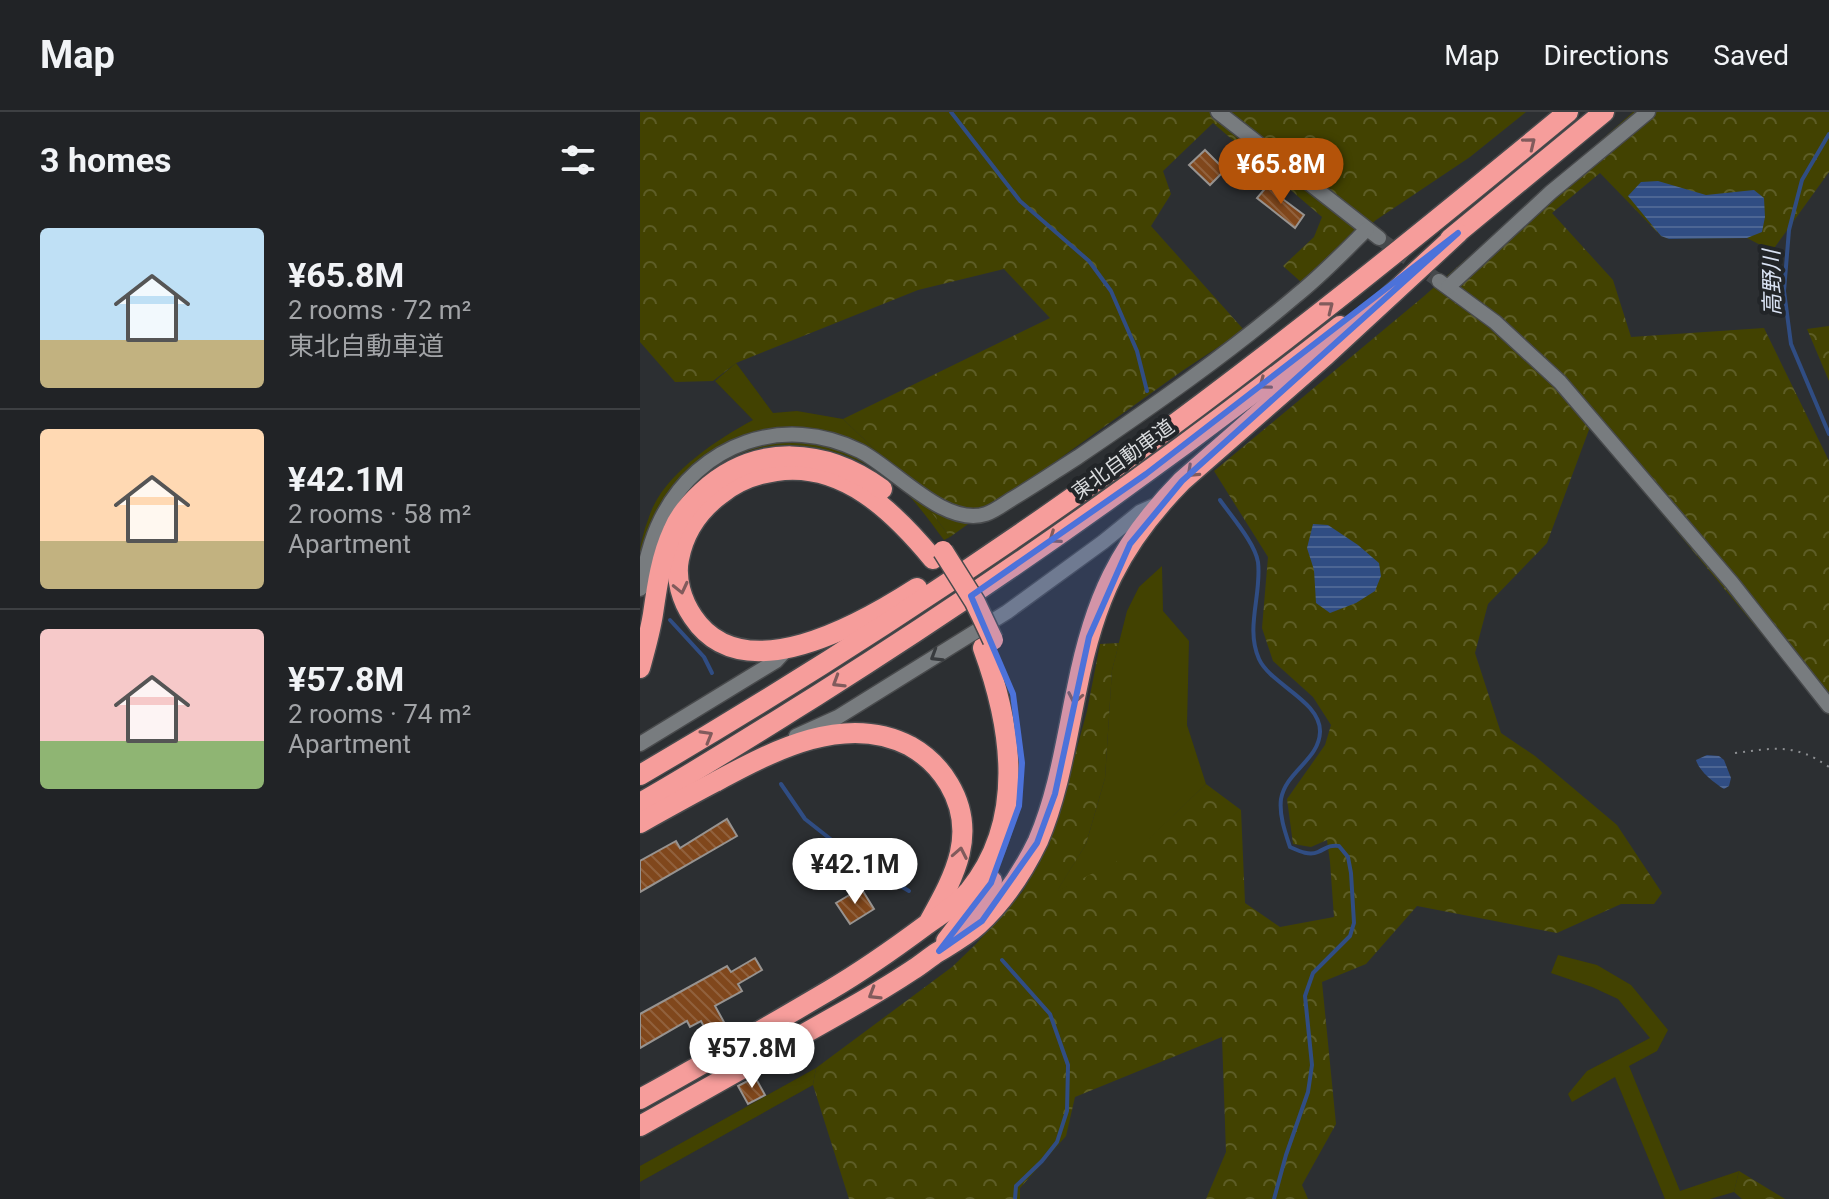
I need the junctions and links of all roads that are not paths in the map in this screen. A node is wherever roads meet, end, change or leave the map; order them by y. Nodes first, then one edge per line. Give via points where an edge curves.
1 (1218, 112) edge
2 (1568, 112) edge
3 (1604, 112) edge
4 (1648, 112) edge
5 (1458, 233) junction
6 (1132, 455) junction
7 (1162, 502) junction
8 (938, 555) junction
9 (640, 589) edge
10 (988, 644) junction
11 (787, 649) junction
12 (640, 668) edge
13 (1829, 706) edge
14 (640, 744) edge
15 (791, 745) junction
16 (640, 775) edge
17 (640, 803) edge
18 (640, 823) edge
19 (929, 924) junction
20 (939, 951) junction
21 (640, 1099) edge
22 (640, 1126) edge

1 - 9 street via 1373,234 1186,382 987,514 973,517 938,506 863,452 827,438 759,437 738,445 702,466 680,490 652,540
6 -> 2 highway, 東北自動車道 via 1356,285
3 - 5 highway, 東北自動車道
4 - 13 street via 1443,284 1495,322 1560,382
5 -> 7 highway
5 -> 17 highway, 東北自動車道 via 1146,474 982,589
6 - 11 highway via 898,600
16 -> 6 highway, 東北自動車道 via 885,625
7 -> 15 street via 1140,512 1007,612 838,717 794,737
7 -> 20 highway via 1105,589 1089,637 1055,794 1037,843 990,913
8 - 10 highway, bridge via 975,602
8 -> 11 highway via 879,503 826,474 777,471 729,488 712,500 688,533 678,563 682,596 699,626 713,638 750,652
8 - 12 highway via 907,510 856,472 802,457 744,465 695,498 673,529
10 - 19 highway via 1007,736 1003,820 990,858 969,891
10 - 20 highway via 1013,694 1022,763 1019,806 1008,848 991,883
11 - 14 street via 776,661
15 - 18 highway
19 -> 15 highway via 958,864 963,828 956,796 935,764 880,735 836,734
19 - 21 highway via 857,974
20 -> 22 highway via 877,993

